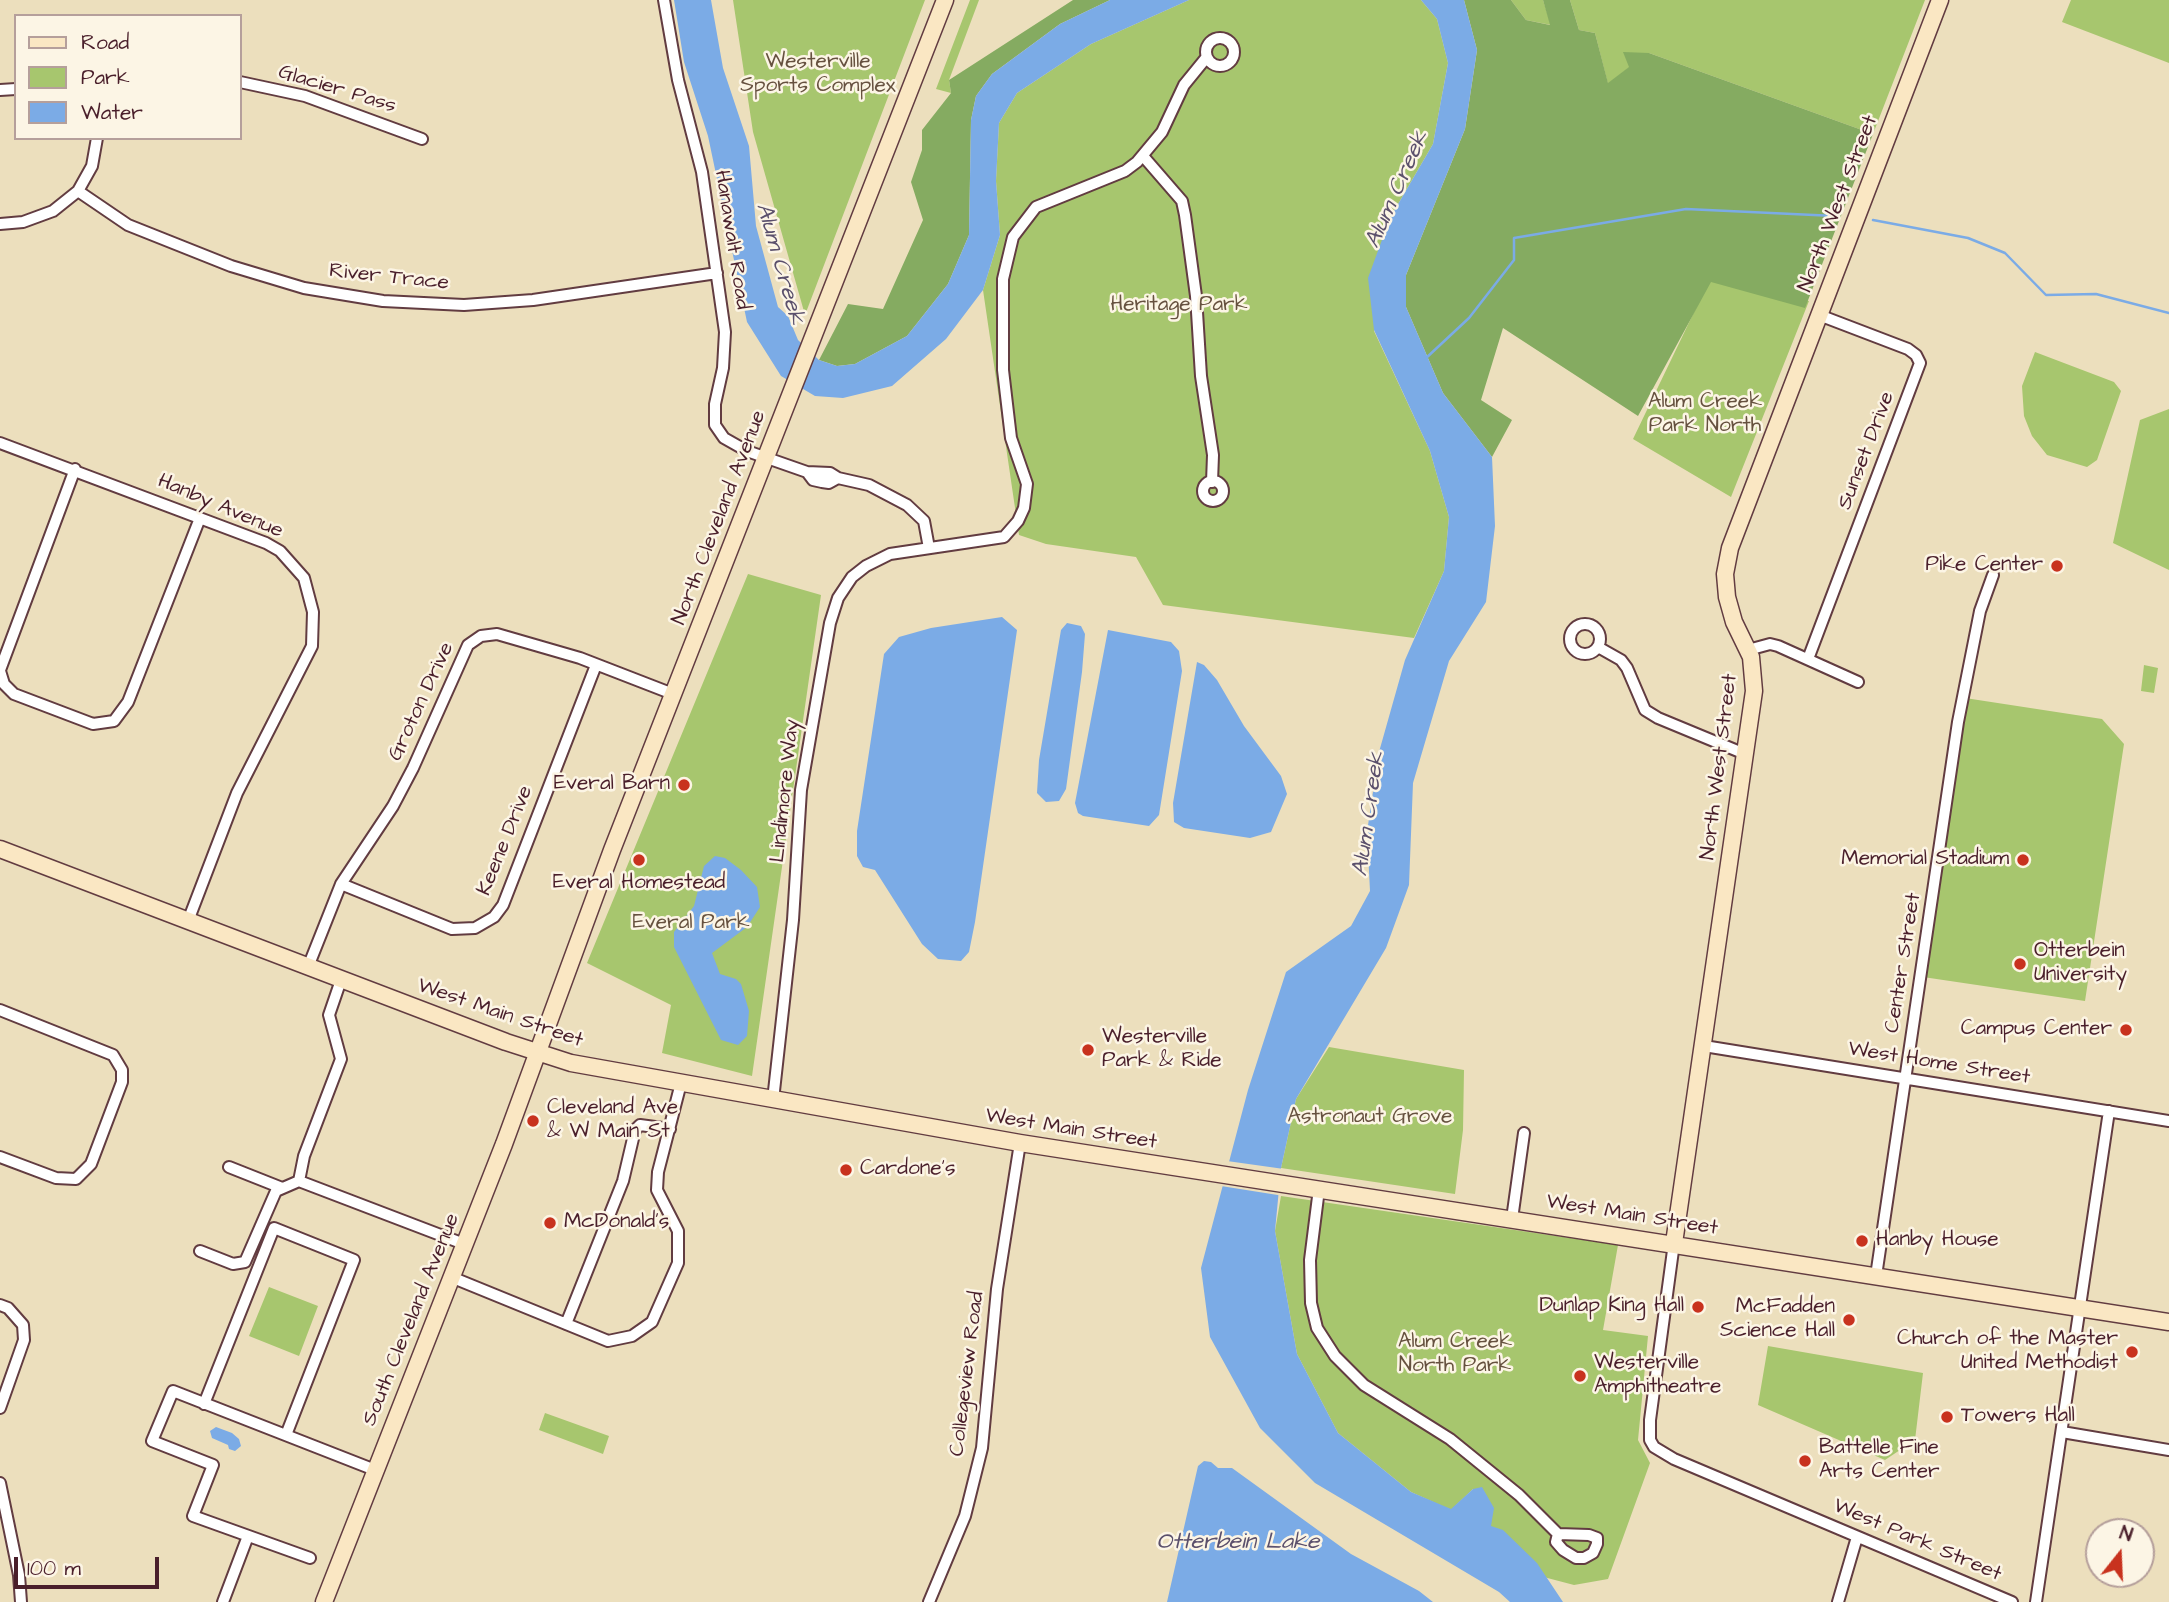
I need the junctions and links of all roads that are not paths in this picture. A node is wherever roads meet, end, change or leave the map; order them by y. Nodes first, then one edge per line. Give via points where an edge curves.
1 (664, 0) edge
2 (945, 0) edge
3 (1940, 0) edge
4 (1206, 58) dead end
5 (242, 82) edge
6 (422, 139) dead end
7 (97, 140) edge
8 (1143, 156) junction
9 (78, 191) junction
10 (0, 224) edge
11 (717, 273) junction
12 (1819, 315) junction
13 (0, 443) edge
14 (766, 458) junction
15 (75, 469) junction
16 (1212, 482) dead end
17 (200, 518) junction
18 (929, 548) junction
19 (1993, 575) dead end
20 (1598, 647) dead end
21 (1748, 650) junction
22 (1808, 659) junction
23 (596, 665) junction
24 (0, 671) edge
25 (1858, 682) dead end
26 (673, 694) junction
27 (1745, 754) junction
28 (0, 849) edge
29 (341, 884) junction
30 (188, 921) junction
31 (308, 967) junction
32 (341, 980) junction
33 (0, 1010) edge
34 (1704, 1046) junction
35 (538, 1052) junction
36 (1905, 1078) junction
37 (681, 1083) junction
38 (773, 1100) junction
39 (2109, 1111) junction
40 (2169, 1121) edge
41 (670, 1129) junction
42 (1524, 1133) dead end
43 (1020, 1143) junction
44 (0, 1157) edge
45 (229, 1167) dead end
46 (299, 1181) junction
47 (1311, 1187) junction
48 (282, 1188) junction
49 (1512, 1219) junction
50 (1674, 1243) junction
51 (464, 1244) junction
52 (200, 1251) dead end
53 (1876, 1276) junction
54 (451, 1277) junction
55 (0, 1305) edge
56 (2080, 1308) junction
57 (2169, 1322) edge
58 (566, 1324) junction
59 (204, 1404) junction
60 (0, 1408) edge
61 (2062, 1432) junction
62 (286, 1435) junction
63 (2169, 1450) edge
64 (375, 1470) junction
65 (0, 1483) edge
66 (1558, 1534) dead end
67 (248, 1536) junction
68 (1857, 1537) junction
69 (310, 1558) dead end
70 (21, 1602) edge
71 (223, 1602) edge
72 (324, 1602) edge
73 (929, 1602) edge
74 (1838, 1602) edge
75 (2012, 1602) edge
76 (2036, 1602) edge

1 - 11 street, Hanawalt Road via 702,173
2 - 14 main road, North Cleveland Avenue
3 - 12 main road, North West Street
4 - 8 street via 1184,85 1162,132
5 - 6 street, Glacier Pass via 306,96
7 - 9 street via 92,166
8 - 16 street via 1182,201 1185,215 1213,455
8 - 18 street, Lindimore Way via 1125,170 1036,207 1013,237 1003,279 1003,370 1011,438 1027,484 1024,508 1004,537
9 - 10 street via 53,211 23,222
9 - 11 street, River Trace via 128,225 231,266 304,288 383,300 464,305 533,300
11 - 14 street, Hanawalt Road via 725,350 715,425 730,443
12 - 21 main road, North West Street via 1730,548 1727,597
12 - 22 street, Sunset Drive via 1908,349 1920,363
13 - 15 street, Hanby Avenue
14 - 18 street, Hanawalt Road via 879,489 925,521
14 - 26 main road, North Cleveland Avenue
15 - 17 street, Hanby Avenue
15 - 24 street
17 - 24 street via 121,714 103,725 54,709 14,694
17 - 30 street, Hanby Avenue via 279,551 304,578 313,612 312,646 237,793
18 - 38 street, Lindimore Way via 890,554 866,566 838,598 830,623 801,790 792,934
19 - 36 street, Center Street via 1980,611 1958,722
20 - 27 street via 1628,668 1645,710
21 - 22 street via 1770,644
21 - 27 main road, North West Street via 1754,691
22 - 25 street
23 - 26 street, Groton Drive
23 - 29 street, Groton Drive via 497,634 481,636 468,645 393,806
23 - 29 street, Keene Drive via 503,905 494,917 475,928 452,929
26 - 35 main road, North Cleveland Avenue
27 - 34 main road, North West Street
28 - 30 main road, West Main Street
29 - 31 street, Groton Drive
30 - 31 main road, West Main Street
31 - 32 main road, West Main Street
32 - 35 main road, West Main Street
32 - 46 street via 329,1015 341,1059
33 - 44 street via 113,1055 122,1070 122,1082 91,1164 76,1179 56,1178
34 - 36 street, West Home Street
34 - 50 main road, North West Street
35 - 37 main road, West Main Street via 572,1063
35 - 51 main road, South Cleveland Avenue
36 - 39 street, West Home Street
36 - 53 street, Center Street
37 - 38 main road, West Main Street
37 - 41 street
38 - 43 main road, West Main Street
39 - 40 street, West Home Street
39 - 56 street
41 - 58 street via 640,1125 635,1130 623,1181
41 - 58 street via 657,1190 678,1231 678,1263 652,1322 632,1336 608,1340
42 - 49 street
43 - 47 main road, West Main Street
43 - 73 street, Collegeview Road via 997,1289 982,1448 965,1516
45 - 48 street
46 - 48 street
46 - 51 street
47 - 49 main road, West Main Street
47 - 66 street via 1311,1303 1317,1328 1335,1356 1364,1385 1455,1443
48 - 52 street via 270,1201 245,1262 233,1264
49 - 50 main road, West Main Street
50 - 53 main road, West Main Street
50 - 68 street, West Park Street via 1650,1420 1654,1447
51 - 54 main road, South Cleveland Avenue
53 - 56 main road, West Main Street
54 - 58 street
54 - 64 main road, South Cleveland Avenue
55 - 60 street via 23,1325 24,1340
56 - 57 main road, West Main Street
56 - 61 street
59 - 62 street
59 - 62 street via 274,1228 354,1259
59 - 67 street via 173,1391 152,1441 213,1465 193,1516
61 - 63 street
61 - 76 street
62 - 64 street
64 - 72 main road, South Cleveland Avenue
65 - 70 street
67 - 69 street
67 - 71 street
68 - 74 street
68 - 75 street, West Park Street

